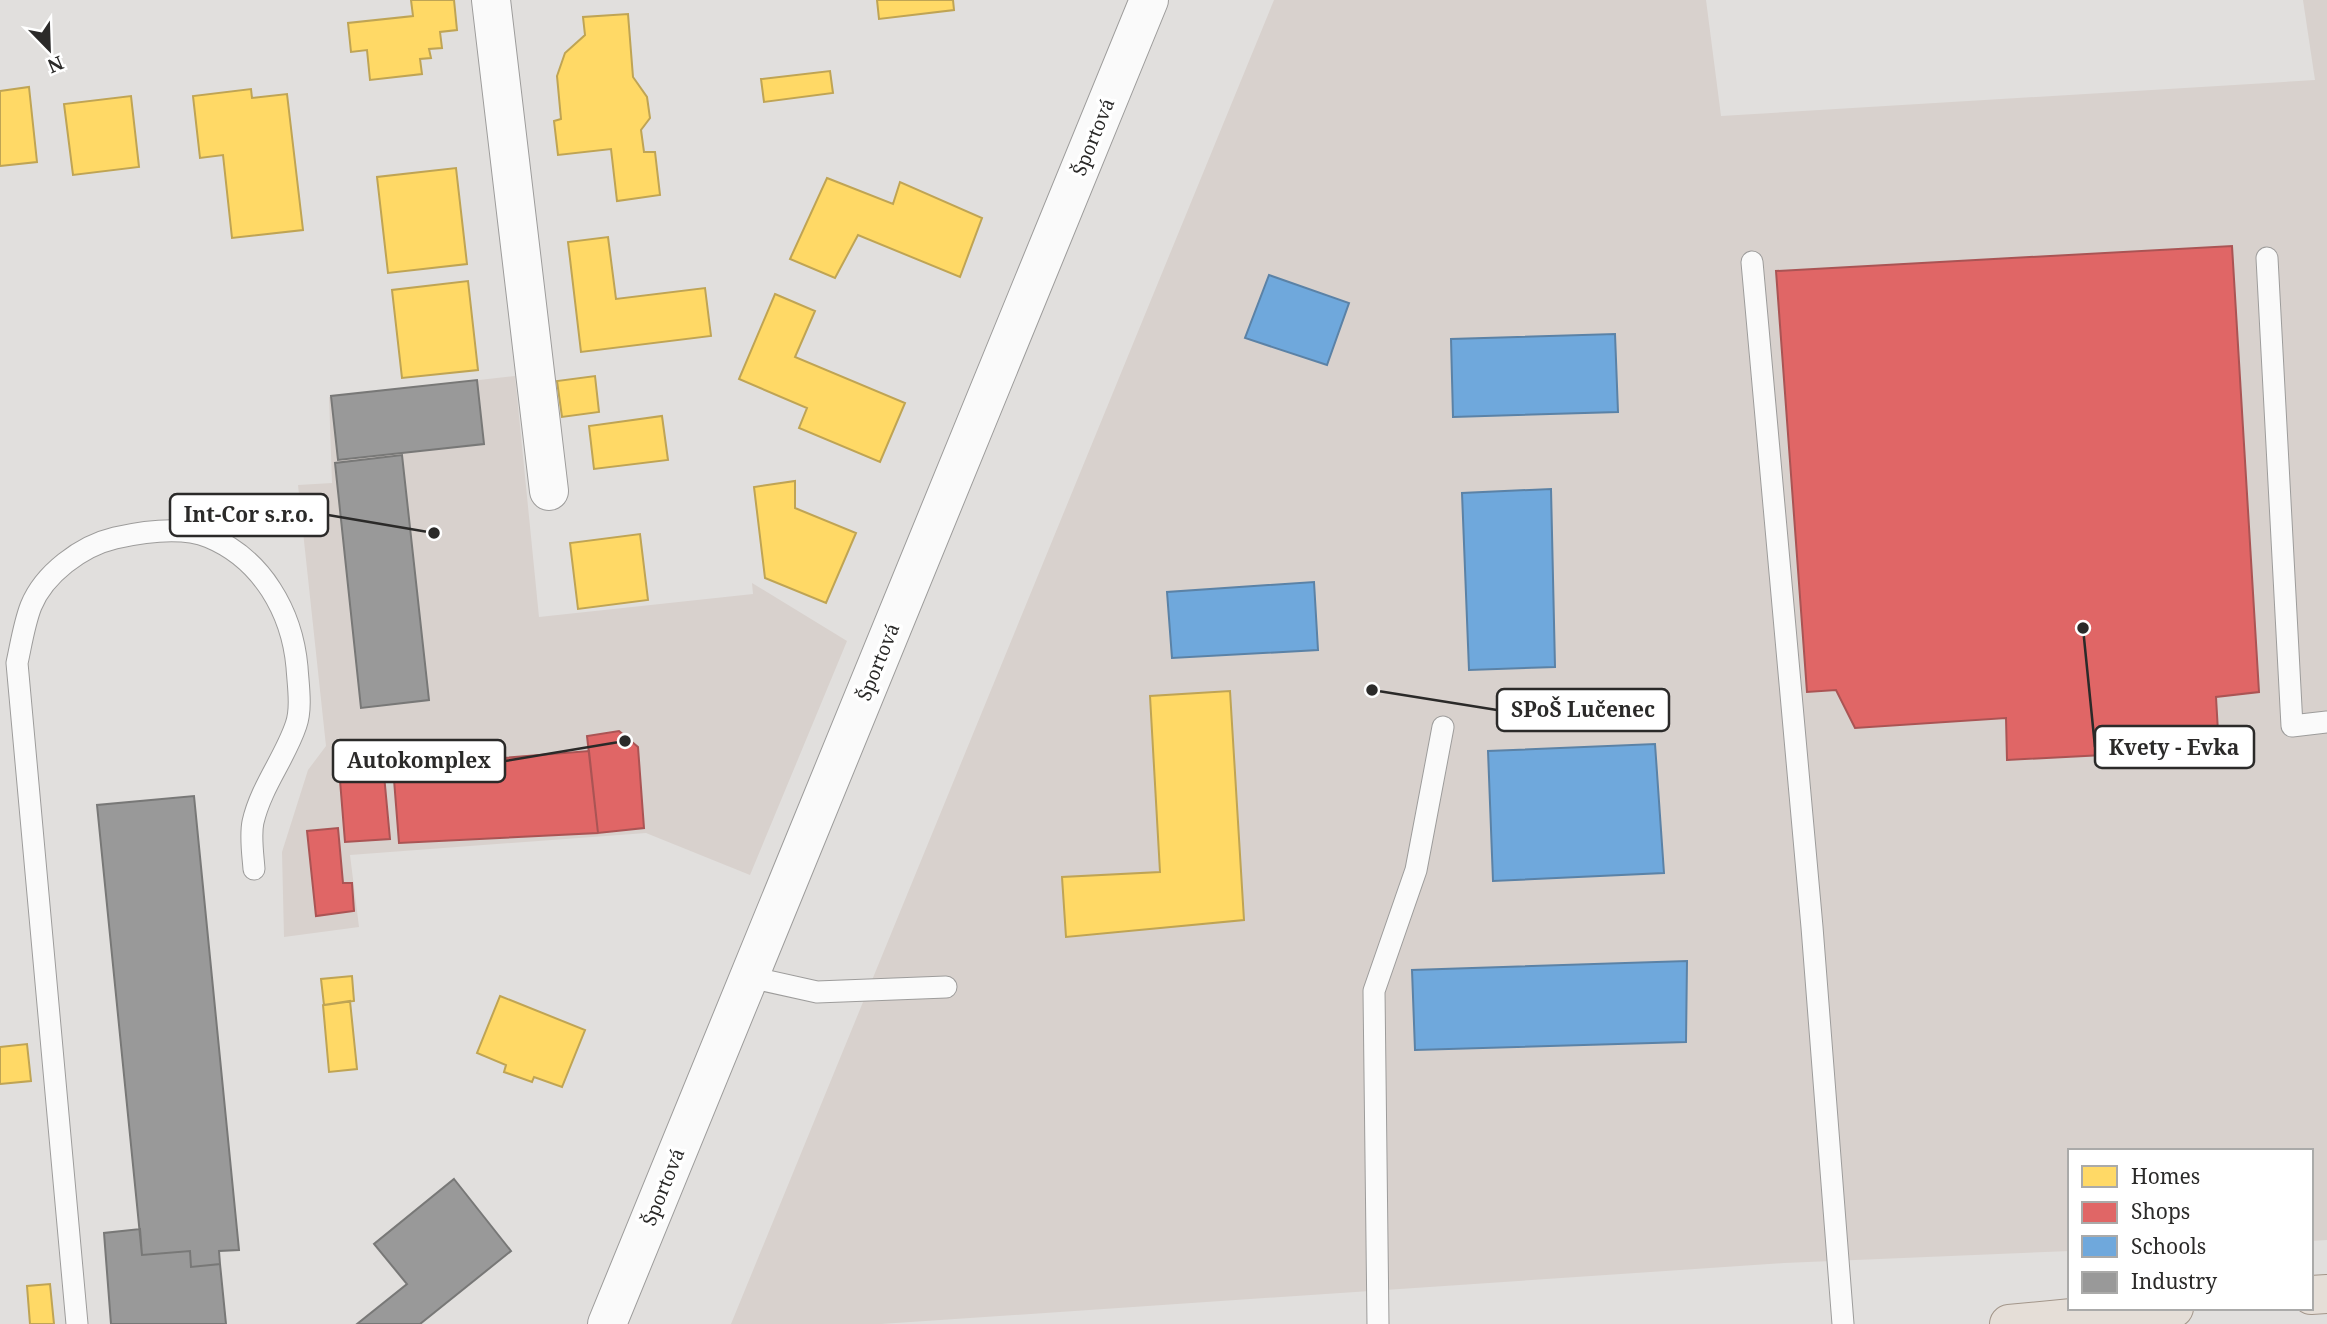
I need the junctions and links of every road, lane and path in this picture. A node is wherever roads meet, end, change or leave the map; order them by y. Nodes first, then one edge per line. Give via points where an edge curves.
1 (491, 0) edge
2 (1149, 0) edge
3 (2267, 258) dead end
4 (1752, 262) dead end
5 (549, 491) dead end
6 (2327, 722) edge
7 (1443, 727) dead end
8 (254, 869) dead end
9 (749, 977) junction
10 (946, 987) dead end
11 (2153, 1310) edge
12 (77, 1324) edge
13 (607, 1324) edge
14 (1378, 1324) edge
15 (1843, 1324) edge
16 (2009, 1324) edge

1 - 5 street
2 - 9 street, Športová
3 - 6 lane via 2292,726
4 - 15 lane
7 - 14 lane via 1416,870 1374,991
8 - 12 lane via 252,823 297,723 295,643 279,601 257,569 207,536 138,533 99,542 45,582 31,606 17,663
9 - 10 lane via 817,992
9 - 13 street, Športová
11 - 16 main road

